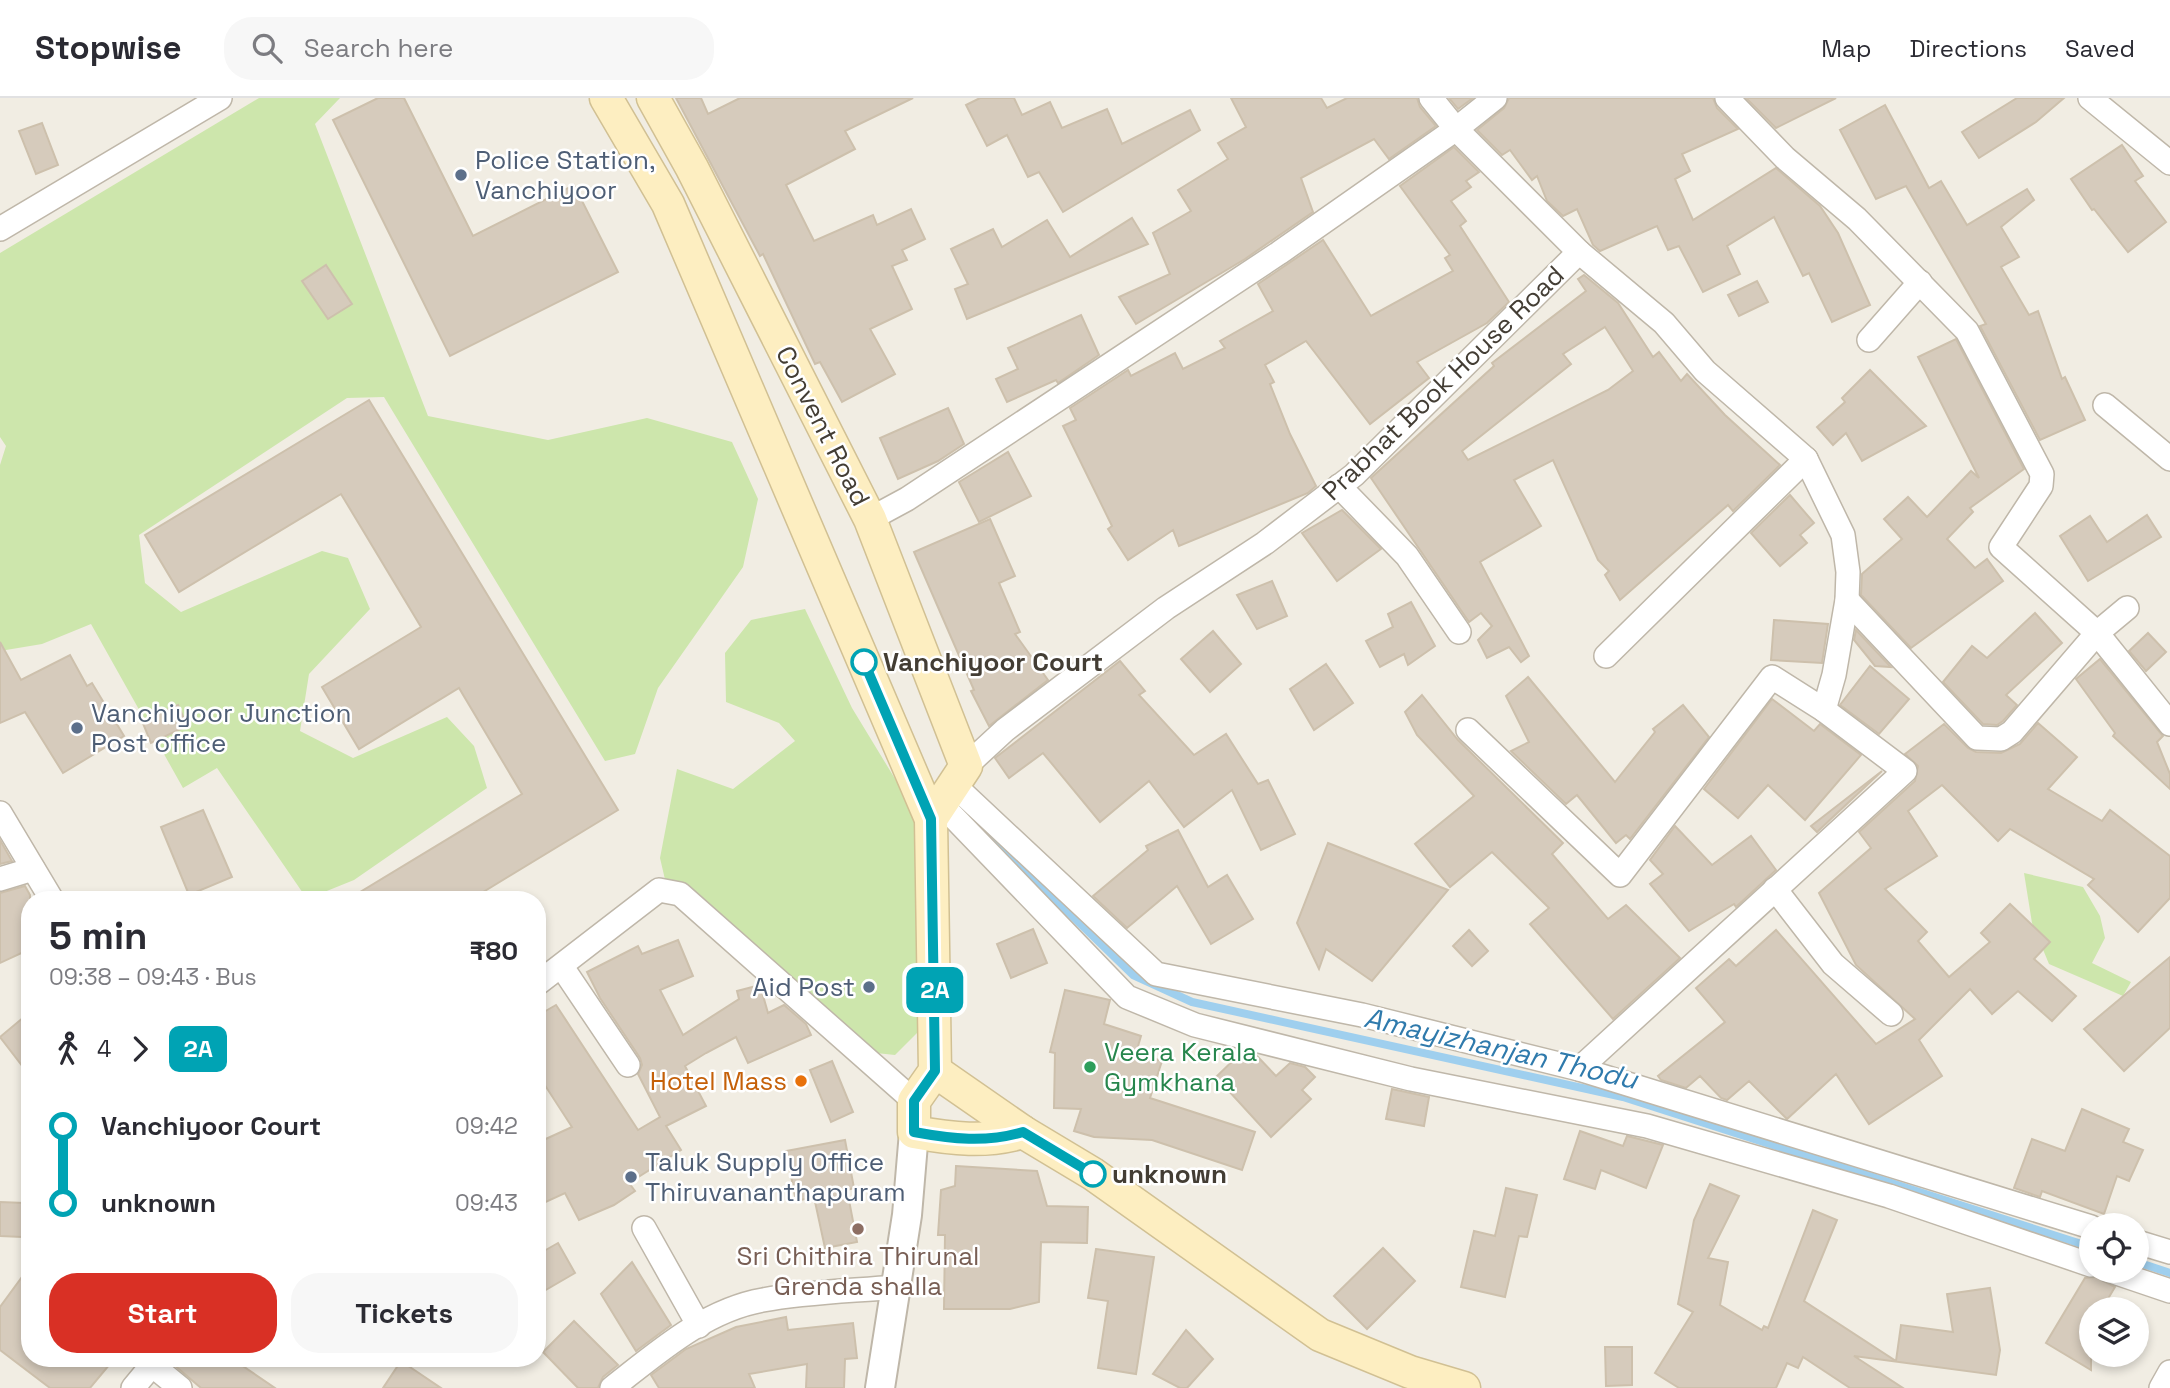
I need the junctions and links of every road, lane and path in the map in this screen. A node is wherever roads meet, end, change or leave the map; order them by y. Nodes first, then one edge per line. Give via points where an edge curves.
1 (220, 98) edge
2 (606, 98) edge
3 (653, 98) edge
4 (1431, 98) edge
5 (1495, 98) edge
6 (1727, 98) edge
7 (2090, 98) edge
8 (1456, 130) junction
9 (2170, 163) edge
10 (0, 229) edge
11 (1579, 252) junction
12 (1920, 282) junction
13 (1869, 340) dead end
14 (2105, 405) dead end
15 (1806, 459) junction
16 (2170, 459) edge
17 (1339, 486) junction
18 (870, 519) junction
19 (1847, 600) junction
20 (2127, 608) dead end
21 (1459, 632) dead end
22 (2097, 633) junction
23 (1606, 656) dead end
24 (1824, 710) junction
25 (2170, 724) edge
26 (1468, 730) dead end
27 (948, 794) junction
28 (0, 813) edge
29 (33, 869) junction
30 (0, 879) edge
31 (1775, 889) junction
32 (46, 891) edge
33 (562, 967) junction
34 (546, 978) edge
35 (1891, 1014) dead end
36 (628, 1065) dead end
37 (1578, 1069) junction
38 (935, 1071) junction
39 (914, 1101) junction
40 (914, 1132) junction
41 (1023, 1132) junction
42 (2079, 1223) edge
43 (644, 1228) dead end
44 (2149, 1246) edge
45 (2170, 1252) edge
46 (2079, 1261) edge
47 (2145, 1283) edge
48 (896, 1287) junction
49 (2170, 1292) edge
50 (699, 1326) junction
51 (149, 1367) edge
52 (158, 1367) edge
53 (2170, 1372) edge
54 (1404, 1380) edge
55 (133, 1388) edge
56 (180, 1388) edge
57 (612, 1388) edge
58 (880, 1388) edge
59 (1464, 1388) edge
60 (2161, 1388) edge

1 - 10 street
2 - 27 main road via 668,204
3 - 18 main road, Convent Road
4 - 8 street
5 - 8 street
6 - 12 street
7 - 9 street
8 - 11 street
8 - 18 street via 1268,260
11 - 15 street, Prabhat Book House Road via 1664,323 1705,370
11 - 17 street, Prabhat Book House Road via 1461,372
12 - 13 street
12 - 22 street via 1967,331 2042,474 2041,486 2001,547
14 - 16 street
15 - 19 street via 1843,535
15 - 23 street
17 - 21 street via 1407,556
17 - 27 street, Prabhat Book House Road via 1265,543 1166,608 1005,730
18 - 27 main road, Convent Road via 944,702
19 - 22 street via 1978,738 2001,739 2012,732
19 - 24 street
20 - 22 street
22 - 25 street
24 - 26 street via 1772,677 1620,876
24 - 31 street via 1905,771
27 - 37 street via 1156,974 1362,1015
27 - 38 main road, Convent Road
27 - 46 street via 1127,997 1184,1021 1411,1079 1647,1126 1889,1196
28 - 29 street
29 - 30 street
29 - 32 street
31 - 35 street via 1833,964
31 - 37 street
33 - 34 street
33 - 36 street
33 - 39 street via 659,890 680,894
37 - 42 street
38 - 39 main road
38 - 41 main road
39 - 40 main road
40 - 41 main road via 996,1140
40 - 48 street
41 - 54 main road via 1093,1174 1320,1335
43 - 50 street
44 - 45 street
47 - 49 street
48 - 50 street via 761,1300
48 - 58 street
50 - 57 street via 676,1338
51 - 55 street
52 - 56 street
53 - 60 street
54 - 59 main road

